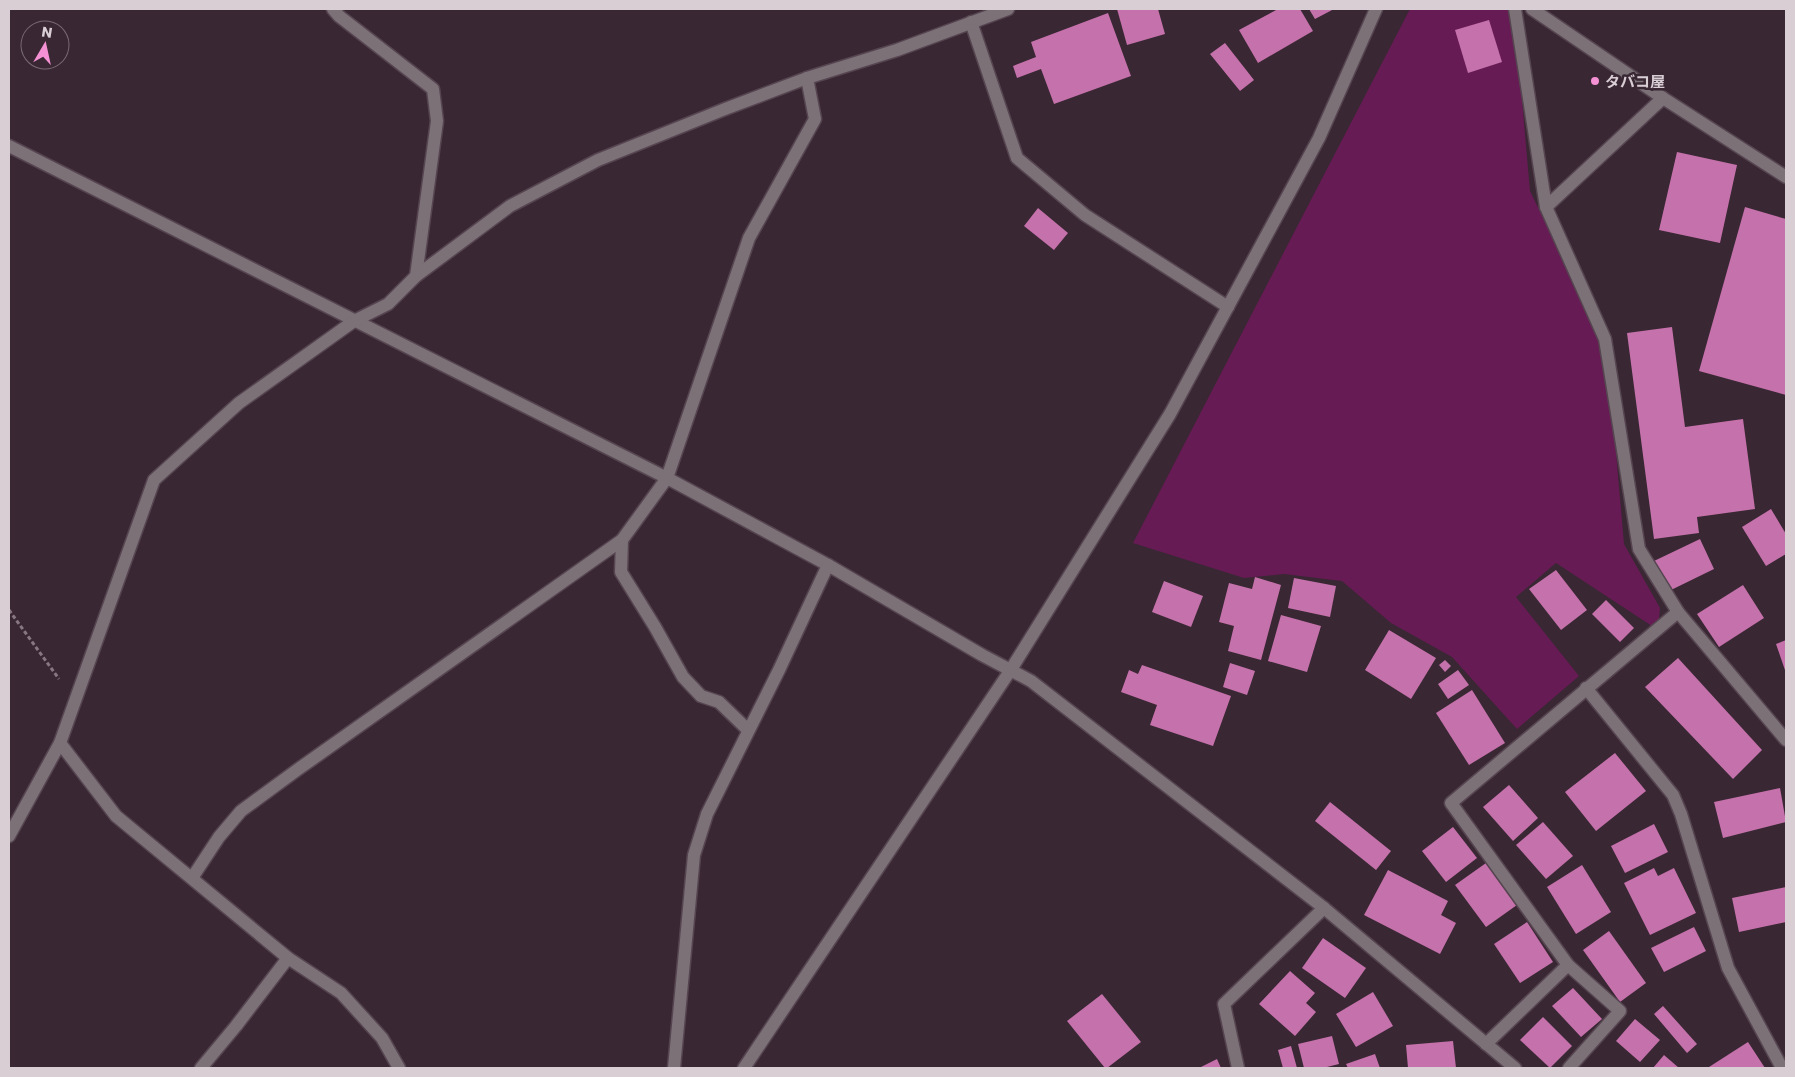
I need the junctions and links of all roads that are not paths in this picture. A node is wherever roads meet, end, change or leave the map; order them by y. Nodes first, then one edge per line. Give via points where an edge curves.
1 (333, 9) edge
2 (1008, 9) edge
3 (1376, 9) edge
4 (1515, 9) edge
5 (1532, 9) edge
6 (971, 22) junction
7 (807, 78) junction
8 (1663, 98) junction
9 (9, 146) edge
10 (1786, 177) edge
11 (1546, 207) junction
12 (416, 276) junction
13 (1228, 307) junction
14 (354, 321) junction
15 (667, 478) junction
16 (622, 540) junction
17 (828, 565) junction
18 (1678, 612) junction
19 (1010, 671) junction
20 (1586, 688) junction
21 (748, 730) junction
22 (1786, 740) edge
23 (60, 743) junction
24 (9, 836) edge
25 (192, 878) junction
26 (1324, 908) junction
27 (288, 958) junction
28 (1568, 965) junction
29 (1486, 1044) junction
30 (200, 1068) edge
31 (399, 1068) edge
32 (674, 1068) edge
33 (744, 1068) edge
34 (1238, 1068) edge
35 (1515, 1068) edge
36 (1569, 1068) edge
37 (1782, 1068) edge

1 - 12 street via 433,89 437,122
2 - 6 street
3 - 13 street via 1319,138
4 - 11 street
5 - 8 street
6 - 7 street via 897,50
6 - 13 street via 1017,158 1086,215
7 - 12 street via 589,165 510,206
7 - 15 street via 815,119 750,238
8 - 10 street
8 - 11 street
9 - 14 street
11 - 18 street via 1605,339 1640,549
12 - 14 street via 388,304
13 - 19 street via 1170,414
14 - 15 street
14 - 23 street via 239,402 154,480
15 - 16 street
15 - 17 street
16 - 21 street via 621,572 683,677 701,696 719,702
16 - 25 street via 241,812 219,837
17 - 19 street
17 - 21 street
18 - 20 street
18 - 22 street
19 - 26 street via 1031,681
19 - 33 street
20 - 28 street via 1450,803
20 - 37 street via 1673,795 1728,968
21 - 32 street via 707,814 694,855
23 - 24 street
23 - 25 street via 116,816
25 - 27 street
26 - 29 street
26 - 34 street via 1224,1004
27 - 30 street
27 - 31 street via 341,993 382,1038
28 - 29 street
28 - 36 street via 1620,1011
29 - 35 street

